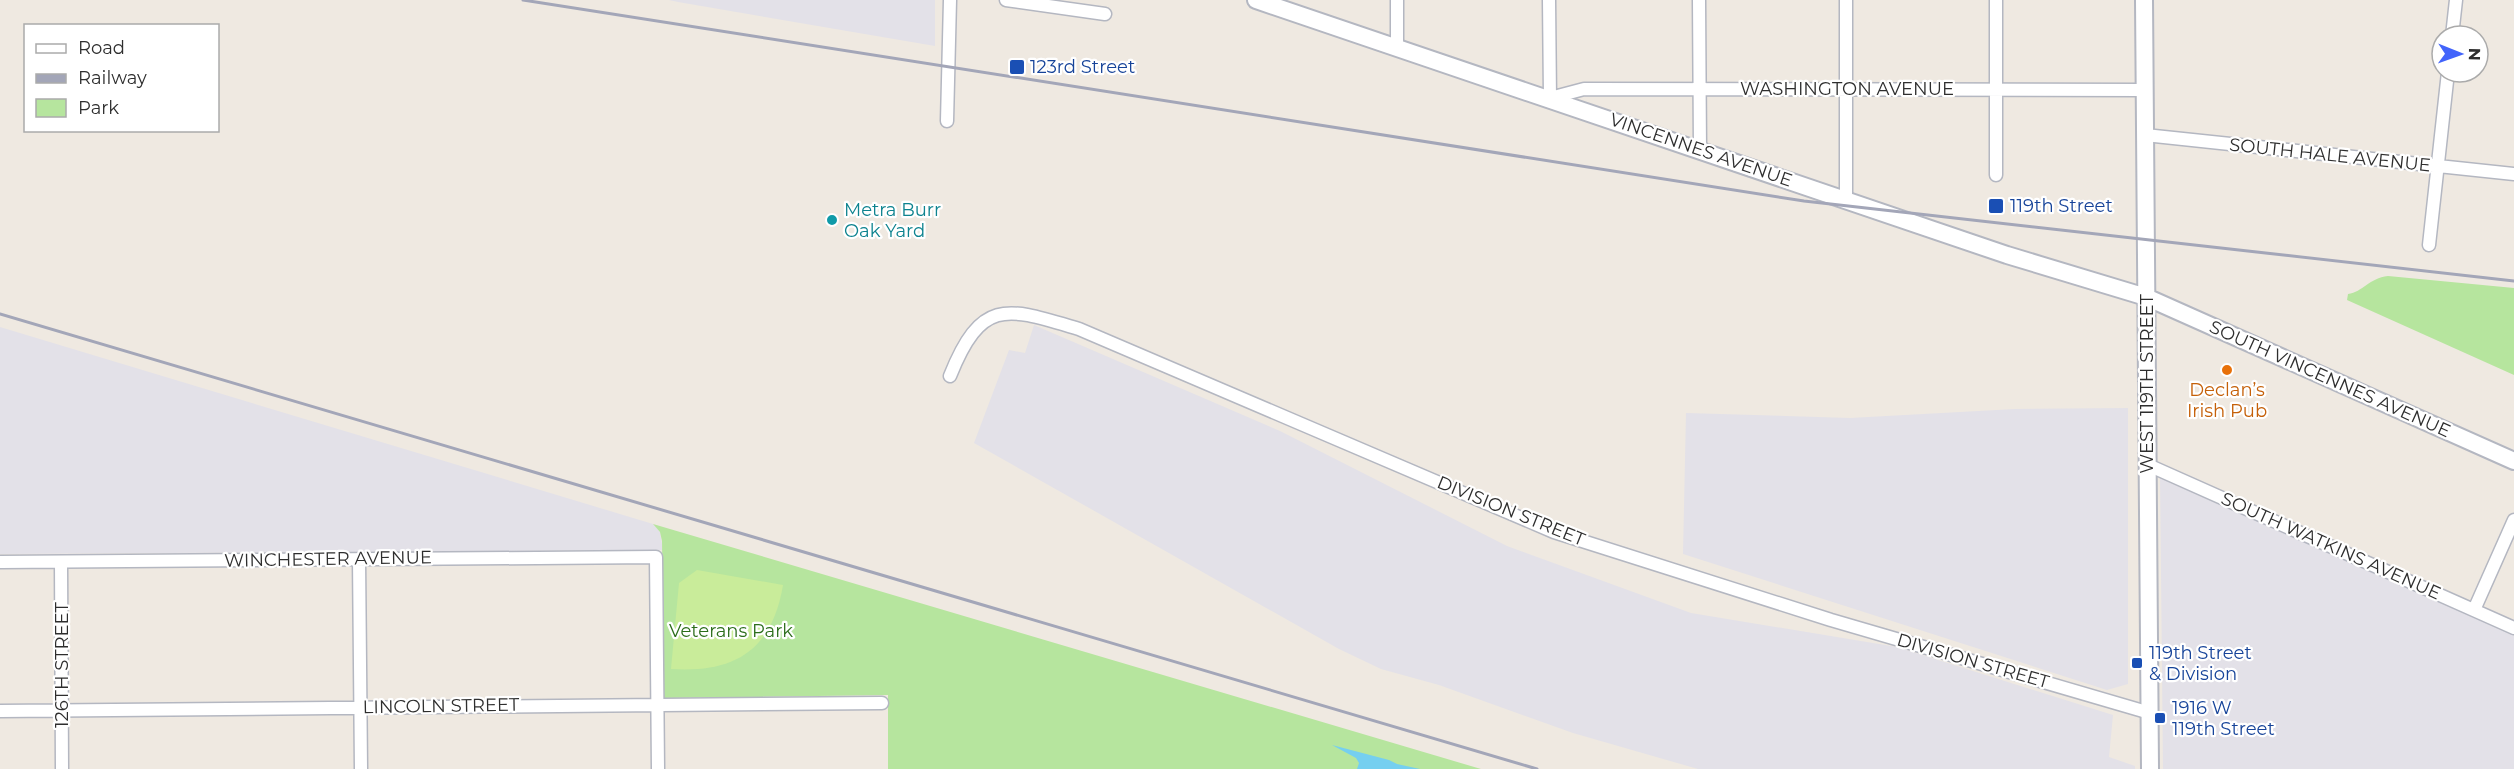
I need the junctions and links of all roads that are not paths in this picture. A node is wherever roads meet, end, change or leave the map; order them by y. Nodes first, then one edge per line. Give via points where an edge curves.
1 (950, 0) edge
2 (1006, 0) edge
3 (1256, 0) edge
4 (1397, 0) edge
5 (1549, 0) edge
6 (1699, 0) edge
7 (1846, 0) edge
8 (1996, 0) edge
9 (2144, 0) edge
10 (2456, 0) edge
11 (1105, 14) dead end
12 (2453, 24) edge
13 (1397, 46) junction
14 (2447, 84) edge
15 (1700, 89) junction
16 (1846, 89) junction
17 (1997, 89) junction
18 (2145, 90) junction
19 (1550, 98) junction
20 (947, 121) dead end
21 (2145, 135) junction
22 (1700, 149) junction
23 (2437, 166) junction
24 (2514, 174) edge
25 (1996, 175) dead end
26 (1846, 200) junction
27 (2429, 245) dead end
28 (2146, 297) junction
29 (950, 376) dead end
30 (2514, 461) edge
31 (2148, 465) junction
32 (2514, 520) edge
33 (359, 559) junction
34 (0, 562) edge
35 (61, 562) junction
36 (2475, 610) junction
37 (2514, 628) edge
38 (882, 703) dead end
39 (658, 704) junction
40 (360, 707) junction
41 (62, 710) junction
42 (0, 711) edge
43 (2150, 713) junction
44 (62, 769) edge
45 (361, 769) edge
46 (658, 769) edge
47 (2150, 769) edge

1 - 20 street
2 - 11 street
3 - 13 main road, VINCENNES AVENUE
4 - 13 street
5 - 19 street
6 - 15 street
7 - 16 street
8 - 17 street
9 - 18 main road, WEST 119TH STREET
10 - 12 street
13 - 19 main road, VINCENNES AVENUE
14 - 23 street
15 - 16 street, WASHINGTON AVENUE
15 - 19 street, WASHINGTON AVENUE via 1584,89
15 - 22 street
16 - 17 street, WASHINGTON AVENUE
16 - 26 street
17 - 18 street, WASHINGTON AVENUE
17 - 25 street
18 - 21 main road, WEST 119TH STREET
19 - 22 main road, VINCENNES AVENUE
21 - 23 street, SOUTH HALE AVENUE
21 - 28 main road, WEST 119TH STREET
22 - 26 main road, VINCENNES AVENUE
23 - 24 street, SOUTH HALE AVENUE
23 - 27 street
26 - 28 main road, VINCENNES AVENUE
28 - 30 main road, SOUTH VINCENNES AVENUE
28 - 31 main road, WEST 119TH STREET
29 - 43 street, DIVISION STREET via 958,356 980,324 1000,312 1029,314 1079,329 1554,532 1831,620
31 - 36 street, SOUTH WATKINS AVENUE
31 - 43 main road, WEST 119TH STREET
32 - 36 street
33 - 35 street, WINCHESTER AVENUE
33 - 39 street, WINCHESTER AVENUE via 656,556
33 - 40 street
34 - 35 street, WINCHESTER AVENUE
35 - 41 street, 126TH STREET
36 - 37 street, SOUTH WATKINS AVENUE
38 - 39 street, LINCOLN STREET
39 - 40 street, LINCOLN STREET
39 - 46 street
40 - 41 street, LINCOLN STREET
40 - 45 street
41 - 42 street, LINCOLN STREET
41 - 44 street, 126TH STREET
43 - 47 main road, WEST 119TH STREET

